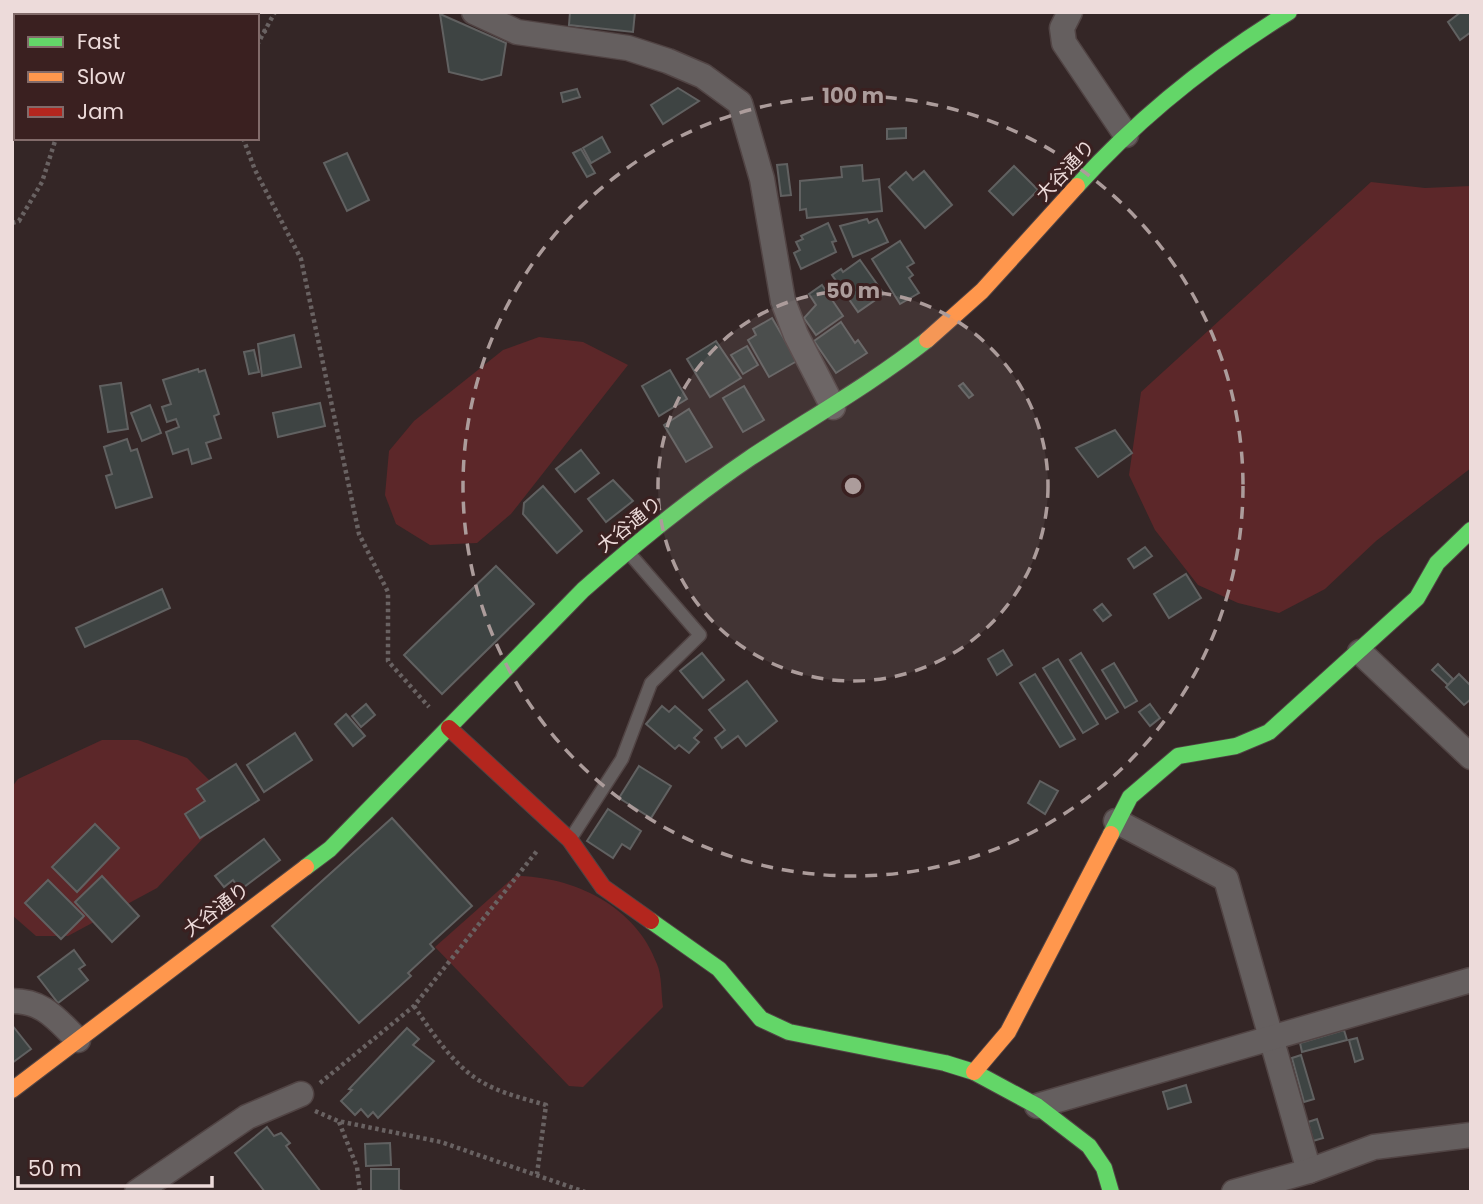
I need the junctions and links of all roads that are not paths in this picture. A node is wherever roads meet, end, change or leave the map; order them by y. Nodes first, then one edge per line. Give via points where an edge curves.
1 (474, 12) edge
2 (1070, 12) edge
3 (1289, 12) edge
4 (1126, 135) junction
5 (833, 407) junction
6 (1471, 530) edge
7 (626, 551) junction
8 (1360, 652) junction
9 (449, 728) junction
10 (1471, 757) edge
11 (1116, 821) junction
12 (570, 839) junction
13 (1471, 980) edge
14 (12, 1002) edge
15 (1270, 1038) junction
16 (78, 1040) junction
17 (974, 1072) junction
18 (12, 1090) edge
19 (301, 1094) road end
20 (1037, 1106) junction
21 (1471, 1135) edge
22 (1309, 1171) junction
23 (137, 1192) edge
24 (1111, 1192) edge
25 (1234, 1192) edge

1 - 5 street via 517,32 628,48 668,61 703,76 740,103 762,179 783,302
2 - 4 street via 1062,28 1063,43
3 - 4 street, 大谷通り via 1186,82
4 - 5 street, 大谷通り via 974,300
5 - 7 street, 大谷通り via 749,460
6 - 8 street via 1437,563 1416,598
7 - 9 street, 大谷通り
7 - 12 lane via 700,635 651,682 622,759
8 - 10 street
8 - 11 street via 1269,732 1236,746 1178,756 1129,797
9 - 12 street
9 - 16 street, 大谷通り via 330,849
11 - 15 street via 1226,879
11 - 17 street via 1008,1031
12 - 17 street via 603,887 719,969 761,1019 789,1032
13 - 15 street
14 - 16 street via 31,1001 47,1010
15 - 20 street
15 - 22 street
16 - 18 street, 大谷通り
17 - 20 street
19 - 23 street via 247,1117
20 - 24 street via 1089,1146 1104,1168
21 - 22 street via 1374,1147
22 - 25 street

